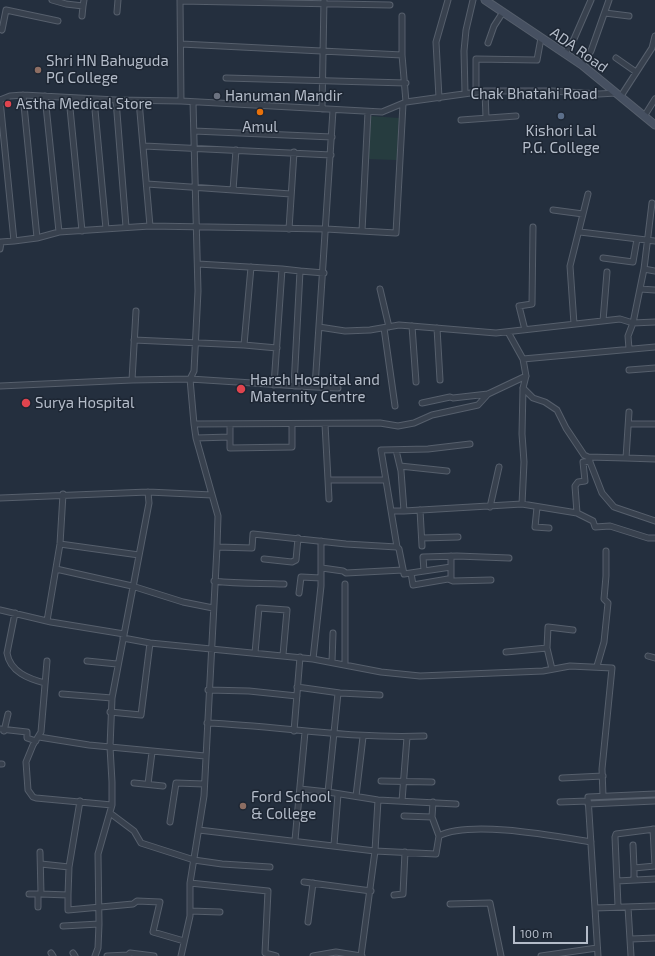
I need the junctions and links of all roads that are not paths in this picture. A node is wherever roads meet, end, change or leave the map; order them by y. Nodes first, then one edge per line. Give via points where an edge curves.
1 (52, 0) edge
2 (118, 0) edge
3 (180, 0) edge
4 (448, 0) edge
5 (473, 0) edge
6 (485, 0) edge
7 (591, 0) edge
8 (609, 0) edge
9 (324, 1) edge
10 (83, 3) edge
11 (390, 5) dead end
12 (117, 12) dead end
13 (503, 12) junction
14 (605, 13) junction
15 (82, 16) dead end
16 (402, 16) dead end
17 (629, 16) dead end
18 (58, 21) dead end
19 (0, 30) edge
20 (655, 36) edge
21 (541, 38) junction
22 (488, 43) dead end
23 (181, 44) junction
24 (323, 52) junction
25 (565, 53) junction
26 (402, 54) junction
27 (616, 58) dead end
28 (582, 65) junction
29 (636, 72) junction
30 (226, 78) dead end
31 (323, 82) junction
32 (406, 83) junction
33 (476, 92) junction
34 (485, 92) junction
35 (465, 93) junction
36 (618, 94) junction
37 (23, 95) junction
38 (45, 96) junction
39 (69, 98) junction
40 (439, 98) junction
41 (94, 99) junction
42 (655, 99) edge
43 (0, 100) edge
44 (116, 100) junction
45 (139, 101) junction
46 (181, 101) junction
47 (193, 102) junction
48 (405, 103) junction
49 (322, 109) junction
50 (333, 110) junction
51 (368, 112) junction
52 (645, 115) junction
53 (516, 116) dead end
54 (486, 118) junction
55 (460, 120) dead end
56 (655, 125) edge
57 (194, 131) junction
58 (332, 137) junction
59 (144, 146) junction
60 (195, 148) junction
61 (236, 150) junction
62 (294, 152) junction
63 (331, 154) junction
64 (147, 184) junction
65 (196, 189) junction
66 (233, 190) junction
67 (291, 194) junction
68 (588, 194) dead end
69 (652, 203) dead end
70 (553, 210) dead end
71 (583, 214) junction
72 (150, 226) junction
73 (198, 226) junction
74 (126, 227) junction
75 (533, 227) dead end
76 (106, 229) junction
77 (289, 229) junction
78 (326, 229) junction
79 (82, 231) junction
80 (362, 231) junction
81 (59, 232) junction
82 (580, 232) junction
83 (37, 238) junction
84 (637, 239) junction
85 (648, 240) junction
86 (14, 241) junction
87 (655, 242) edge
88 (0, 249) edge
89 (603, 258) dead end
90 (198, 264) junction
91 (251, 267) junction
92 (282, 269) junction
93 (644, 269) junction
94 (300, 271) junction
95 (655, 271) edge
96 (607, 272) dead end
97 (324, 273) junction
98 (380, 289) dead end
99 (640, 289) junction
100 (655, 290) edge
101 (136, 311) dead end
102 (603, 321) junction
103 (655, 322) edge
104 (632, 323) junction
105 (574, 324) junction
106 (412, 326) junction
107 (319, 327) junction
108 (387, 327) junction
109 (437, 328) junction
110 (525, 330) junction
111 (508, 332) junction
112 (134, 340) junction
113 (196, 342) junction
114 (244, 345) junction
115 (655, 347) edge
116 (277, 348) junction
117 (629, 349) junction
118 (523, 359) junction
119 (655, 368) edge
120 (629, 370) dead end
121 (526, 376) junction
122 (190, 379) junction
123 (132, 380) junction
124 (440, 380) dead end
125 (416, 382) dead end
126 (274, 385) junction
127 (0, 386) edge
128 (294, 386) junction
129 (315, 387) junction
130 (338, 388) dead end
131 (523, 388) junction
132 (488, 394) junction
133 (422, 403) dead end
134 (395, 406) dead end
135 (629, 412) dead end
136 (194, 424) junction
137 (230, 424) junction
138 (292, 424) junction
139 (325, 424) junction
140 (629, 424) junction
141 (655, 424) edge
142 (230, 436) junction
143 (196, 438) junction
144 (470, 444) dead end
145 (396, 450) junction
146 (626, 458) junction
147 (589, 459) junction
148 (655, 459) edge
149 (400, 466) junction
150 (499, 467) dead end
151 (447, 471) dead end
152 (328, 480) junction
153 (386, 480) junction
154 (148, 492) junction
155 (63, 494) junction
156 (212, 496) junction
157 (0, 498) edge
158 (329, 499) dead end
159 (522, 504) junction
160 (490, 506) junction
161 (537, 507) junction
162 (420, 510) junction
163 (392, 511) junction
164 (404, 511) junction
165 (577, 513) junction
166 (655, 521) edge
167 (549, 528) dead end
168 (458, 537) dead end
169 (298, 538) junction
170 (422, 538) junction
171 (655, 538) edge
172 (321, 541) junction
173 (60, 544) junction
174 (422, 546) dead end
175 (217, 547) junction
176 (397, 547) junction
177 (606, 551) dead end
178 (139, 555) junction
179 (451, 556) junction
180 (509, 558) dead end
181 (264, 559) dead end
182 (451, 567) junction
183 (322, 568) junction
184 (56, 569) junction
185 (403, 570) junction
186 (424, 571) junction
187 (411, 573) junction
188 (321, 578) junction
189 (451, 580) junction
190 (491, 580) dead end
191 (214, 581) junction
192 (284, 584) dead end
193 (345, 584) dead end
194 (132, 586) junction
195 (299, 593) dead end
196 (213, 608) junction
197 (0, 610) edge
198 (15, 613) junction
199 (47, 621) junction
200 (573, 630) dead end
201 (333, 633) dead end
202 (123, 636) junction
203 (150, 643) junction
204 (548, 648) junction
205 (211, 649) junction
206 (506, 652) dead end
207 (255, 653) junction
208 (283, 655) junction
209 (648, 656) dead end
210 (300, 657) junction
211 (313, 658) junction
212 (655, 658) edge
213 (47, 661) dead end
214 (87, 661) dead end
215 (332, 662) junction
216 (117, 664) junction
217 (345, 664) junction
218 (597, 666) junction
219 (552, 669) junction
220 (45, 683) junction
221 (298, 687) junction
222 (208, 690) junction
223 (338, 693) junction
224 (62, 694) dead end
225 (380, 694) dead end
226 (297, 696) junction
227 (112, 698) junction
228 (110, 712) junction
229 (8, 714) dead end
230 (206, 723) junction
231 (2, 730) edge
232 (294, 732) junction
233 (305, 732) junction
234 (334, 735) junction
235 (424, 736) dead end
236 (363, 737) junction
237 (407, 737) junction
238 (38, 739) junction
239 (110, 747) junction
240 (152, 752) junction
241 (205, 756) junction
242 (603, 776) junction
243 (562, 778) dead end
244 (381, 781) dead end
245 (404, 781) junction
246 (432, 782) dead end
247 (134, 783) dead end
248 (148, 784) junction
249 (204, 784) junction
250 (162, 786) dead end
251 (300, 790) junction
252 (328, 792) junction
253 (338, 794) junction
254 (655, 794) edge
255 (356, 796) junction
256 (603, 796) junction
257 (378, 800) junction
258 (80, 801) junction
259 (402, 801) junction
260 (588, 801) junction
261 (655, 801) edge
262 (433, 802) junction
263 (560, 802) dead end
264 (456, 804) dead end
265 (112, 805) junction
266 (110, 813) junction
267 (404, 816) dead end
268 (432, 817) junction
269 (170, 822) dead end
270 (654, 829) edge
271 (199, 830) junction
272 (439, 836) junction
273 (295, 840) junction
274 (591, 842) junction
275 (633, 845) dead end
276 (334, 846) junction
277 (375, 851) junction
278 (40, 852) dead end
279 (405, 852) junction
280 (194, 860) junction
281 (41, 864) junction
282 (655, 866) edge
283 (68, 867) junction
284 (270, 867) dead end
285 (634, 868) junction
286 (655, 879) edge
287 (634, 880) junction
288 (617, 881) junction
289 (304, 882) dead end
290 (190, 883) junction
291 (313, 883) junction
292 (371, 891) junction
293 (29, 894) dead end
294 (39, 894) junction
295 (68, 895) junction
296 (394, 895) dead end
297 (450, 904) dead end
298 (618, 906) junction
299 (655, 906) edge
300 (38, 907) dead end
301 (98, 907) junction
302 (628, 907) junction
303 (595, 908) junction
304 (190, 910) junction
305 (220, 912) dead end
306 (308, 922) dead end
307 (99, 924) junction
308 (63, 926) dead end
309 (655, 938) edge
310 (630, 939) junction
311 (184, 941) junction
312 (597, 948) junction
313 (323, 954) edge
314 (564, 954) edge
315 (95, 956) edge
316 (107, 956) edge
317 (154, 956) edge
318 (181, 956) edge
319 (276, 956) edge
320 (313, 956) edge
321 (362, 956) edge
322 (501, 956) edge
323 (541, 956) edge
324 (598, 956) edge
325 (632, 956) edge

1 - 10 street via 66,4
2 - 12 street
3 - 9 street
3 - 23 street
4 - 40 street via 436,42
5 - 35 street via 465,37
6 - 13 street, ADA Road
7 - 25 street
8 - 14 street
9 - 11 street
9 - 24 street
10 - 15 street
13 - 21 street, ADA Road
13 - 22 street via 494,26
14 - 17 street
14 - 28 street via 591,51
16 - 26 street
18 - 19 street via 6,10
20 - 29 street via 652,48
21 - 25 street, ADA Road
21 - 33 street via 537,60 476,59
23 - 24 street
23 - 46 street
24 - 26 street
24 - 31 street
25 - 28 street, ADA Road
26 - 32 street
27 - 29 street
28 - 36 street, ADA Road
29 - 36 street
30 - 31 street
31 - 32 street
31 - 49 street
32 - 48 street
33 - 34 street, Chak Bhatahi Road
33 - 35 street, Chak Bhatahi Road
34 - 36 street, Chak Bhatahi Road via 552,91
34 - 54 street
35 - 40 street, Chak Bhatahi Road
36 - 52 street, ADA Road
37 - 38 street, Chak Bhatahi Road
37 - 43 street, Chak Bhatahi Road
37 - 83 street
38 - 39 street, Chak Bhatahi Road
38 - 81 street
39 - 41 street, Chak Bhatahi Road
39 - 79 street
40 - 48 street, Chak Bhatahi Road
41 - 44 street, Chak Bhatahi Road
41 - 76 street
42 - 52 street
43 - 86 street
44 - 45 street, Chak Bhatahi Road
44 - 74 street
45 - 46 street, Chak Bhatahi Road
45 - 59 street
46 - 47 street, Chak Bhatahi Road
47 - 49 street, Chak Bhatahi Road
47 - 57 street
48 - 51 street, Chak Bhatahi Road via 382,112
48 - 80 street via 396,233
49 - 50 street, Chak Bhatahi Road
50 - 51 street, Chak Bhatahi Road
50 - 58 street
51 - 80 street
52 - 56 street, ADA Road
53 - 54 street
54 - 55 street
57 - 58 street
57 - 60 street
58 - 63 street
59 - 60 street
59 - 64 street
60 - 61 street
60 - 65 street
61 - 62 street
61 - 66 street
62 - 63 street
62 - 67 street
63 - 78 street
64 - 65 street
64 - 72 street
65 - 66 street
65 - 73 street
66 - 67 street
67 - 77 street
68 - 71 street
69 - 85 street
70 - 71 street
71 - 82 street
72 - 73 street
72 - 74 street
73 - 77 street
73 - 90 street
74 - 76 street
75 - 110 street via 532,304 519,306
76 - 79 street
77 - 78 street
78 - 80 street
78 - 97 street
79 - 81 street
81 - 83 street
82 - 84 street
82 - 105 street via 570,266
83 - 86 street
84 - 85 street
84 - 89 street via 633,262
85 - 87 street
85 - 93 street
86 - 88 street via 1,242
90 - 91 street
90 - 113 street
91 - 92 street
91 - 114 street
92 - 94 street
92 - 116 street
93 - 95 street
93 - 99 street
94 - 97 street
94 - 128 street
96 - 102 street
97 - 107 street
98 - 108 street
99 - 100 street
99 - 104 street
101 - 112 street
102 - 104 street via 620,320
102 - 105 street
103 - 104 street
104 - 117 street via 628,336
105 - 110 street
106 - 108 street
106 - 109 street
106 - 125 street
107 - 108 street via 370,330
107 - 129 street
108 - 134 street
109 - 111 street
109 - 124 street
110 - 111 street
111 - 118 street
112 - 113 street
112 - 123 street
113 - 114 street
113 - 122 street via 194,371
114 - 116 street
115 - 117 street
116 - 126 street
117 - 118 street
118 - 121 street
119 - 120 street
121 - 131 street
121 - 132 street
122 - 123 street
122 - 126 street
122 - 136 street
123 - 127 street
126 - 128 street
128 - 129 street
129 - 130 street
131 - 147 street via 534,398 557,410 578,447
131 - 159 street
132 - 133 street via 450,397
132 - 139 street via 478,405 432,415 409,424
135 - 140 street
136 - 137 street
136 - 143 street
137 - 138 street
137 - 142 street
138 - 139 street
138 - 142 street via 292,447 230,448
139 - 152 street
140 - 141 street
140 - 146 street
142 - 143 street
143 - 156 street
144 - 145 street
145 - 149 street
145 - 153 street via 381,450
146 - 147 street
146 - 148 street
147 - 165 street via 583,462 585,481 578,482 575,486
147 - 166 street via 602,493 614,507
149 - 151 street
149 - 164 street
150 - 160 street
152 - 153 street
152 - 158 street
153 - 163 street
154 - 155 street
154 - 156 street
154 - 178 street via 149,503
155 - 157 street
155 - 173 street
156 - 175 street via 218,516
159 - 160 street
159 - 161 street
160 - 162 street
161 - 165 street
161 - 167 street via 535,527
162 - 164 street
162 - 170 street
163 - 164 street
163 - 176 street
165 - 171 street via 593,521 595,527 610,526
168 - 170 street
169 - 172 street
169 - 175 street via 253,534 252,548
169 - 181 street via 296,560 292,562
170 - 174 street
172 - 176 street
172 - 183 street
173 - 178 street
173 - 184 street
175 - 191 street
176 - 185 street
177 - 218 street via 604,599 608,603 604,642
178 - 194 street
179 - 180 street
179 - 182 street
179 - 186 street via 423,557
182 - 186 street
182 - 189 street
183 - 185 street via 343,570 346,573
183 - 188 street
184 - 194 street
184 - 199 street
185 - 187 street via 404,574
186 - 187 street
187 - 189 street via 413,585 435,580
188 - 195 street via 302,577
188 - 211 street
189 - 190 street
191 - 192 street
191 - 196 street
193 - 217 street
194 - 196 street via 183,602
194 - 202 street
196 - 205 street
197 - 198 street
198 - 199 street
198 - 220 street via 8,658 24,677
199 - 202 street
200 - 204 street via 548,628
201 - 215 street
202 - 203 street
202 - 216 street
203 - 205 street
203 - 228 street via 141,715
204 - 206 street
204 - 219 street
205 - 207 street
205 - 222 street
207 - 208 street
207 - 208 street via 258,608 287,610
208 - 210 street
209 - 212 street
210 - 211 street
210 - 221 street
211 - 215 street
213 - 220 street
214 - 216 street
215 - 217 street
216 - 227 street
217 - 219 street via 381,672 420,676
218 - 219 street
218 - 242 street via 612,668
220 - 238 street via 42,727
221 - 223 street
221 - 226 street
222 - 226 street
222 - 230 street
223 - 225 street
223 - 234 street
224 - 227 street
226 - 232 street
227 - 228 street
228 - 239 street
229 - 231 street
230 - 232 street
230 - 241 street
231 - 238 street via 27,732 27,738
232 - 233 street
233 - 234 street
233 - 251 street
234 - 236 street
234 - 252 street
235 - 237 street
236 - 237 street
236 - 255 street
237 - 245 street
238 - 239 street
238 - 258 street via 26,762 30,794 36,798
239 - 240 street
239 - 265 street
240 - 241 street
240 - 248 street
241 - 249 street
242 - 243 street
242 - 256 street
244 - 245 street
245 - 246 street
245 - 259 street
247 - 248 street
248 - 250 street
249 - 269 street via 176,784
249 - 271 street
251 - 252 street
251 - 273 street
252 - 253 street
253 - 255 street
253 - 276 street
254 - 256 street
255 - 257 street
256 - 260 street
257 - 259 street
257 - 277 street
258 - 265 street
258 - 283 street
259 - 262 street
260 - 261 street
260 - 263 street
260 - 274 street
262 - 264 street
262 - 268 street
265 - 266 street
266 - 280 street via 134,831 141,843
266 - 301 street via 98,854
267 - 268 street
268 - 272 street
270 - 282 street
270 - 288 street via 616,834
271 - 273 street
271 - 280 street
272 - 274 street via 459,830 481,828
272 - 279 street via 436,854
273 - 276 street
274 - 303 street
275 - 285 street
276 - 277 street
277 - 279 street
277 - 292 street
278 - 281 street
279 - 296 street via 403,894
280 - 284 street
280 - 290 street
281 - 283 street
281 - 294 street
282 - 285 street
283 - 295 street
285 - 287 street
286 - 287 street
287 - 288 street
288 - 298 street
289 - 291 street
290 - 304 street
290 - 319 street via 268,891 265,953
291 - 292 street
291 - 306 street
292 - 321 street
293 - 294 street
294 - 295 street
294 - 300 street
295 - 301 street via 68,910
297 - 322 street via 490,903
298 - 302 street
298 - 303 street
299 - 302 street
301 - 307 street
301 - 311 street via 133,904 137,901 160,902 153,932
302 - 310 street
303 - 312 street
304 - 305 street
304 - 311 street
307 - 308 street
307 - 315 street
309 - 310 street
310 - 325 street
311 - 318 street
312 - 314 street
312 - 324 street
313 - 320 street
313 - 321 street via 336,952
314 - 323 street
316 - 317 street via 130,953

